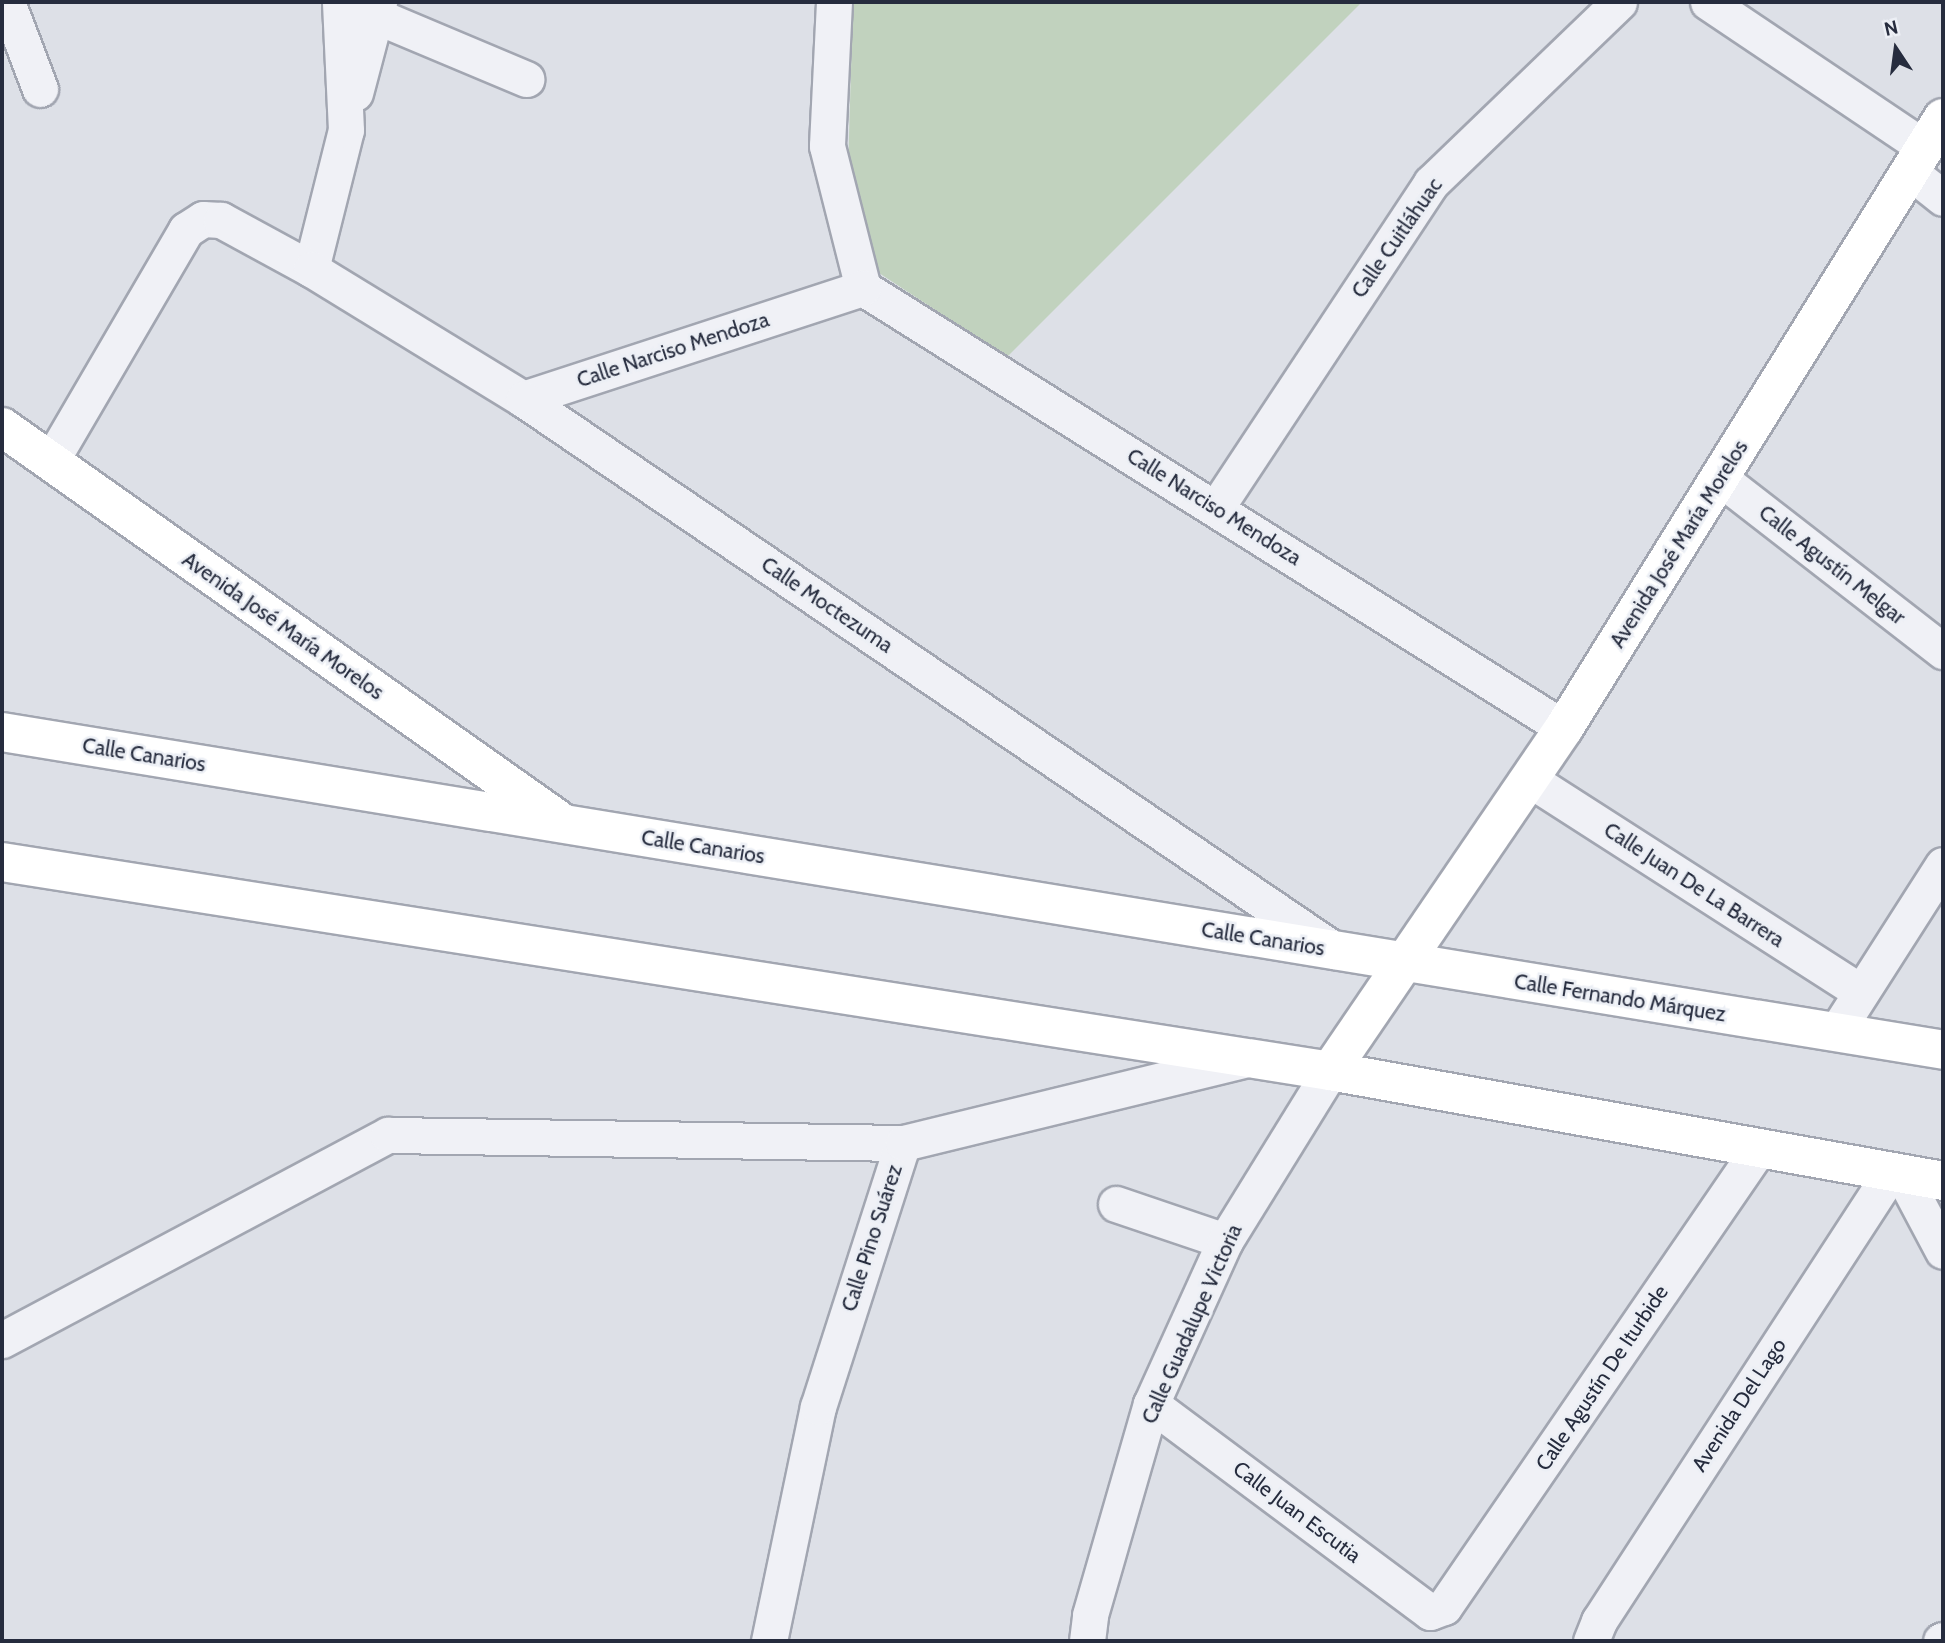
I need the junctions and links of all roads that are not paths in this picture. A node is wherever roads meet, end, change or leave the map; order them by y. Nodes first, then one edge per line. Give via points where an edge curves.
1 (6, 2) edge
2 (342, 2) edge
3 (1619, 2) edge
4 (1708, 2) edge
5 (828, 5) edge
6 (377, 7) edge
7 (526, 79) dead end
8 (40, 89) dead end
9 (346, 130) junction
10 (1926, 145) edge
11 (1943, 198) edge
12 (311, 269) junction
13 (863, 288) junction
14 (523, 398) junction
15 (2, 427) edge
16 (51, 461) junction
17 (1721, 478) junction
18 (1216, 508) junction
19 (1943, 651) edge
20 (1564, 728) junction
21 (2, 732) edge
22 (1529, 779) junction
23 (564, 825) junction
24 (2, 862) edge
25 (1943, 865) edge
26 (1336, 951) junction
27 (1405, 964) junction
28 (1859, 991) junction
29 (1836, 1032) junction
30 (1943, 1050) edge
31 (1252, 1058) junction
32 (1330, 1071) junction
33 (903, 1143) junction
34 (1759, 1148) junction
35 (1897, 1173) junction
36 (1943, 1181) edge
37 (1116, 1204) dead end
38 (1225, 1241) junction
39 (1943, 1251) edge
40 (2, 1339) edge
41 (1151, 1404) junction
42 (1444, 1607) joint
43 (769, 1641) edge
44 (1087, 1641) edge
45 (1591, 1641) edge

1 - 8 street
2 - 6 street
2 - 9 street
3 - 18 street, Calle Cuitláhuac via 1430,183
4 - 10 street
5 - 13 street via 827,146
6 - 7 street
6 - 9 street
9 - 12 street
10 - 11 street
10 - 17 main road, Avenida José María Morelos
12 - 14 street, Calle Moctezuma
12 - 16 street, Calle Moctezuma via 221,220 203,219 186,230
13 - 14 street, Calle Narciso Mendoza
13 - 18 street, Calle Narciso Mendoza
14 - 26 street, Calle Moctezuma
15 - 16 main road, Avenida José María Morelos
16 - 23 main road, Avenida José María Morelos
17 - 19 street, Calle Agustín Melgar
17 - 20 main road, Avenida José María Morelos
18 - 20 street, Calle Narciso Mendoza
20 - 22 main road, Avenida José María Morelos
21 - 23 main road, Calle Canarios
22 - 27 main road, Avenida José María Morelos
22 - 28 street, Calle Juan De La Barrera
23 - 26 main road, Calle Canarios
24 - 31 main road
25 - 28 street
26 - 27 main road, Calle Canarios
27 - 29 main road, Calle Fernando Márquez
27 - 32 main road, Calle Guadalupe Victoria
28 - 29 street
29 - 30 main road
31 - 32 main road
31 - 33 street, Calle Pino Suárez
32 - 34 main road
32 - 38 street, Calle Guadalupe Victoria
33 - 40 street via 388,1135
33 - 43 street, Calle Pino Suárez via 818,1407
34 - 35 main road
34 - 42 street, Calle Agustín De Iturbide
35 - 36 main road
35 - 39 street
35 - 45 street, Avenida Del Lago via 1599,1621
37 - 38 street
38 - 41 street, Calle Guadalupe Victoria
41 - 42 street, Calle Juan Escutia via 1430,1612
41 - 44 street, Calle Guadalupe Victoria via 1090,1615

